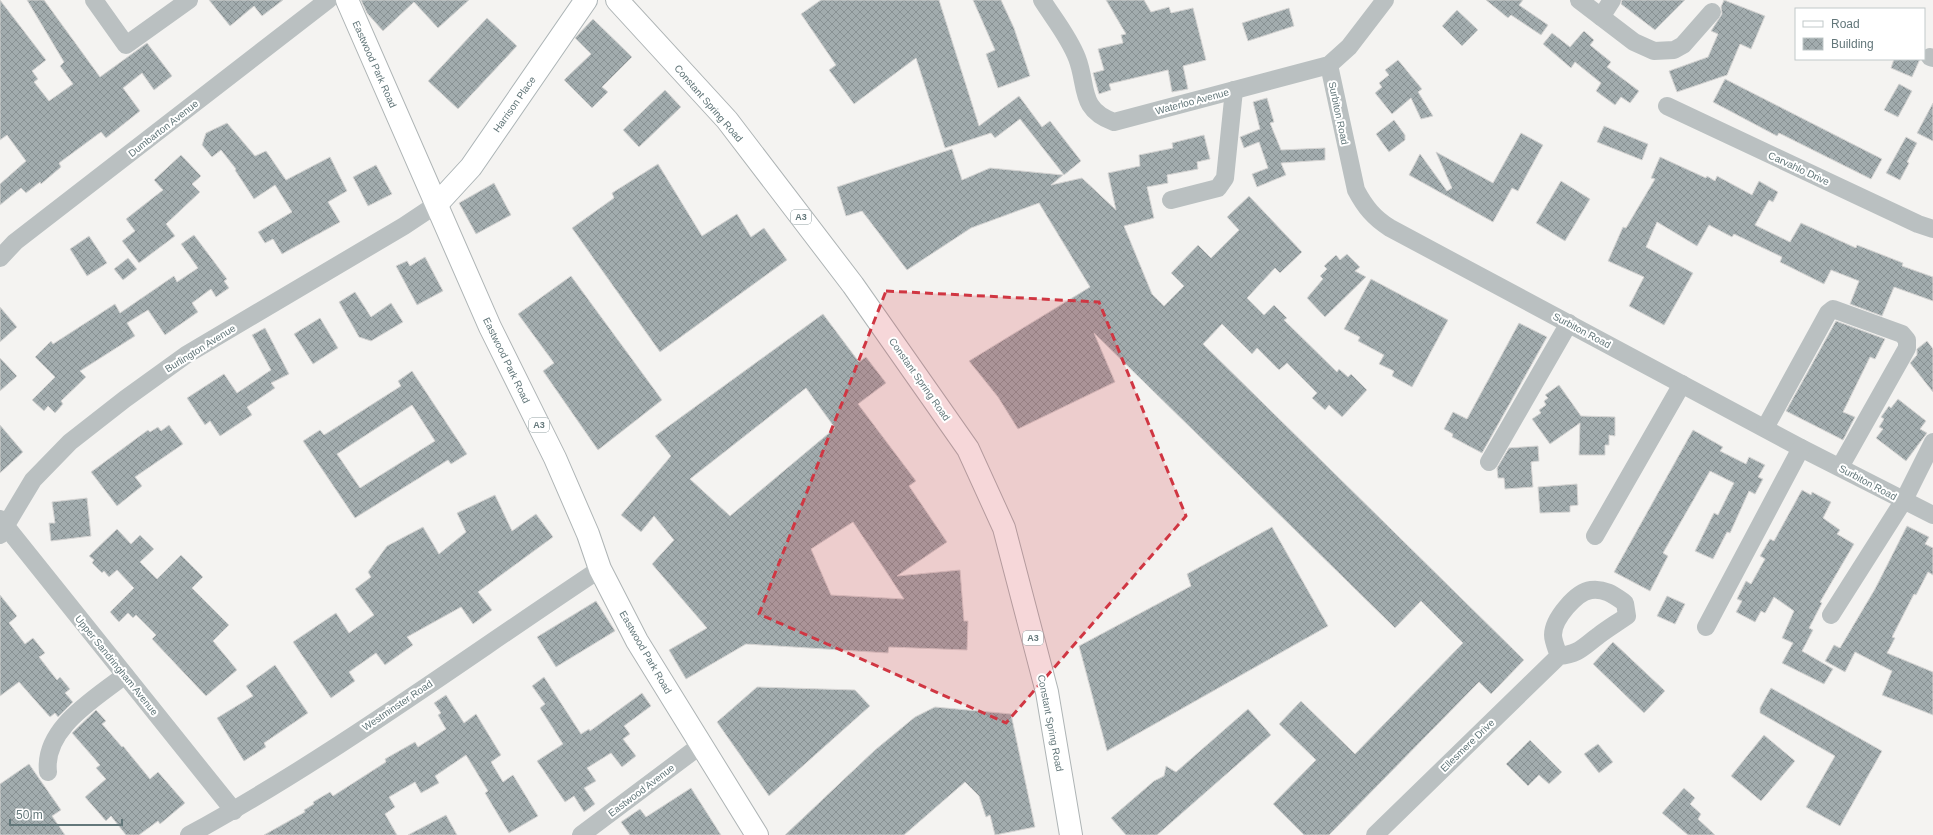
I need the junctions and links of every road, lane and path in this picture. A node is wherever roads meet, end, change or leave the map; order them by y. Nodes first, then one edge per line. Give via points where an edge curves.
1 (94, 0) edge
2 (189, 0) edge
3 (328, 0) edge
4 (347, 0) edge
5 (586, 0) edge
6 (616, 0) edge
7 (1042, 0) edge
8 (1385, 0) edge
9 (1579, 0) edge
10 (1612, 0) edge
11 (1712, 12) dead end
12 (1601, 17) junction
13 (1329, 65) junction
14 (1234, 90) junction
15 (1667, 106) dead end
16 (1170, 200) dead end
17 (437, 204) junction
18 (1933, 229) edge
19 (0, 258) edge
20 (1569, 323) junction
21 (1682, 384) junction
22 (1765, 428) junction
23 (1933, 442) edge
24 (1801, 448) junction
25 (1489, 462) dead end
26 (1840, 467) junction
27 (1904, 500) junction
28 (1933, 515) edge
29 (2, 526) edge
30 (1595, 536) dead end
31 (600, 569) junction
32 (1831, 615) dead end
33 (1706, 627) dead end
34 (1559, 656) dead end
35 (125, 675) junction
36 (701, 745) junction
37 (48, 772) dead end
38 (234, 810) junction
39 (189, 835) edge
40 (581, 835) edge
41 (757, 835) edge
42 (1071, 835) edge
43 (1376, 835) edge

1 - 2 street via 126,45
3 - 19 street, Dumbarton Avenue via 21,237
4 - 17 main road, Eastwood Park Road / A3
5 - 17 main road, Harrison Place via 471,167
6 - 42 main road, Constant Spring Road / A3 via 727,120 853,285 968,449 1004,528 1047,692
7 - 14 street, Waterloo Avenue via 1078,59 1087,99 1093,110 1103,118 1114,122
8 - 13 street, Waterloo Avenue via 1349,47
9 - 12 street
10 - 12 street
11 - 12 street via 1682,45 1674,50 1654,52 1634,42
13 - 14 street, Waterloo Avenue
13 - 20 street, Surbiton Road via 1356,190 1364,206 1390,228
14 - 16 street via 1225,178 1222,184 1218,188
15 - 18 street, Carvahlo Drive
17 - 29 street, Burlington Avenue via 186,355 125,399 70,442 33,480
17 - 31 main road, Eastwood Park Road / A3 via 490,327 555,458 588,534
20 - 21 street, Surbiton Road
20 - 25 street
21 - 22 street, Surbiton Road
21 - 30 street
22 - 24 street, Surbiton Road
22 - 26 street via 1828,313 1833,309 1902,334 1907,340 1907,348
23 - 27 street
24 - 26 street, Surbiton Road
24 - 33 street
26 - 27 street, Surbiton Road
27 - 28 street, Surbiton Road
27 - 32 street
29 - 35 street, Upper Sandringham Avenue
31 - 36 main road, Eastwood Park Road / A3 via 637,641
31 - 38 street, Westminster Road via 380,717
34 - 43 street, Ellesmere Drive
35 - 37 street via 69,721 51,746 47,762
35 - 38 street, Upper Sandringham Avenue
36 - 40 street, Eastwood Avenue
36 - 41 main road, Eastwood Park Road / A3
38 - 39 street, Westminster Road

